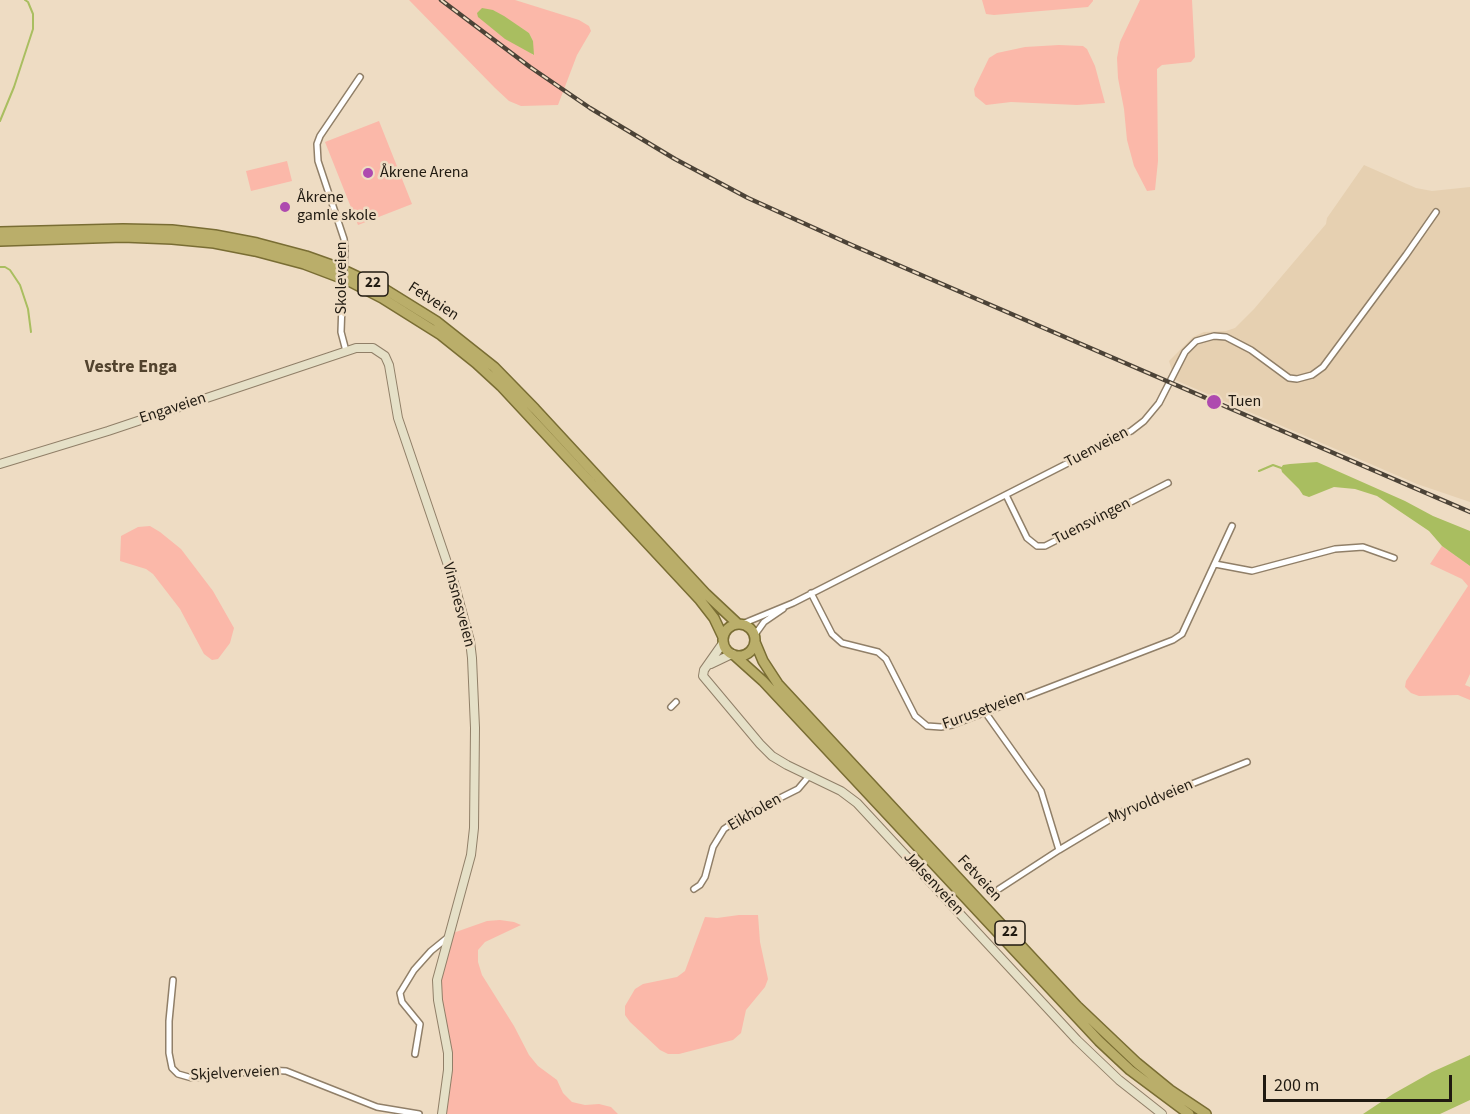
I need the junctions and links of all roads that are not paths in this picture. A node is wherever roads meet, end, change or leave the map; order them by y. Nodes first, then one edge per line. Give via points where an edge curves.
1 (360, 77) dead end
2 (1436, 212) dead end
3 (0, 232) edge
4 (0, 241) edge
5 (346, 351) junction
6 (0, 464) edge
7 (1168, 483) dead end
8 (1006, 495) junction
9 (1232, 526) dead end
10 (1394, 558) dead end
11 (1215, 564) junction
12 (811, 593) junction
13 (793, 603) junction
14 (740, 624) junction
15 (754, 639) junction
16 (723, 640) junction
17 (733, 655) junction
18 (707, 666) junction
19 (676, 702) dead end
20 (671, 707) dead end
21 (985, 712) junction
22 (1247, 762) dead end
23 (809, 776) junction
24 (1059, 850) junction
25 (694, 889) dead end
26 (999, 889) dead end
27 (447, 938) junction
28 (173, 980) dead end
29 (415, 1054) dead end
30 (419, 1114) edge
31 (442, 1114) edge
32 (1161, 1114) edge
33 (1189, 1114) edge
34 (1206, 1114) edge

1 - 5 street, Skoleveien, bridge via 317,144 318,161 344,239 341,332
2 - 8 street, Tuenveien via 1323,367 1312,375 1289,378 1235,340 1206,338 1185,352 1159,403 1144,421 1118,439
3 - 14 highway, Fetveien / 22 via 132,229 215,235 306,256 386,291 436,321 494,367 706,594
4 - 16 highway, Fetveien / 22 via 149,238 214,243 303,264 382,298 441,335 501,386 700,600 714,618
5 - 6 main road, Engaveien
5 - 27 main road, Vinsnesveien via 368,347 378,350 387,360 398,418 470,641 475,728 474,837
7 - 8 street, Tuensvingen via 1045,546 1037,546 1027,538
8 - 12 street, Tuenveien
9 - 11 street, Furusetveien
10 - 11 street via 1363,547 1335,549 1252,571
11 - 21 street, Furusetveien via 1182,633 1173,640
12 - 13 street, Tuenveien
12 - 21 street, Furusetveien via 832,634 842,643 878,652 886,658 912,711 923,724 932,728 947,726
13 - 14 street, Tuenveien
13 - 15 street, Tuenveien via 764,622
14 - 15 highway, 22 via 750,628
14 - 16 highway via 728,628
15 - 17 highway via 747,653
15 - 34 highway, Fetveien / 22 via 767,669 783,689 1077,1006 1143,1068
16 - 17 highway, 22 via 726,650
16 - 18 main road
17 - 18 main road
17 - 33 highway, Fetveien / 22 via 758,676 1093,1034 1130,1070
18 - 23 main road, Jølsenveien via 704,679 760,744 779,761
19 - 20 street
21 - 24 street via 1041,791
22 - 24 street, Myrvoldveien via 1124,811
23 - 25 street, Eikholen via 798,789 724,830 713,847 705,877
23 - 32 main road, Jølsenveien via 857,803 1088,1052
24 - 26 street, Myrvoldveien
27 - 29 street via 414,970 399,993 420,1024
27 - 31 main road, Vinsnesveien via 437,980 448,1061
28 - 30 street, Skjelverveien via 169,1053 172,1068 181,1076 286,1071 376,1107

